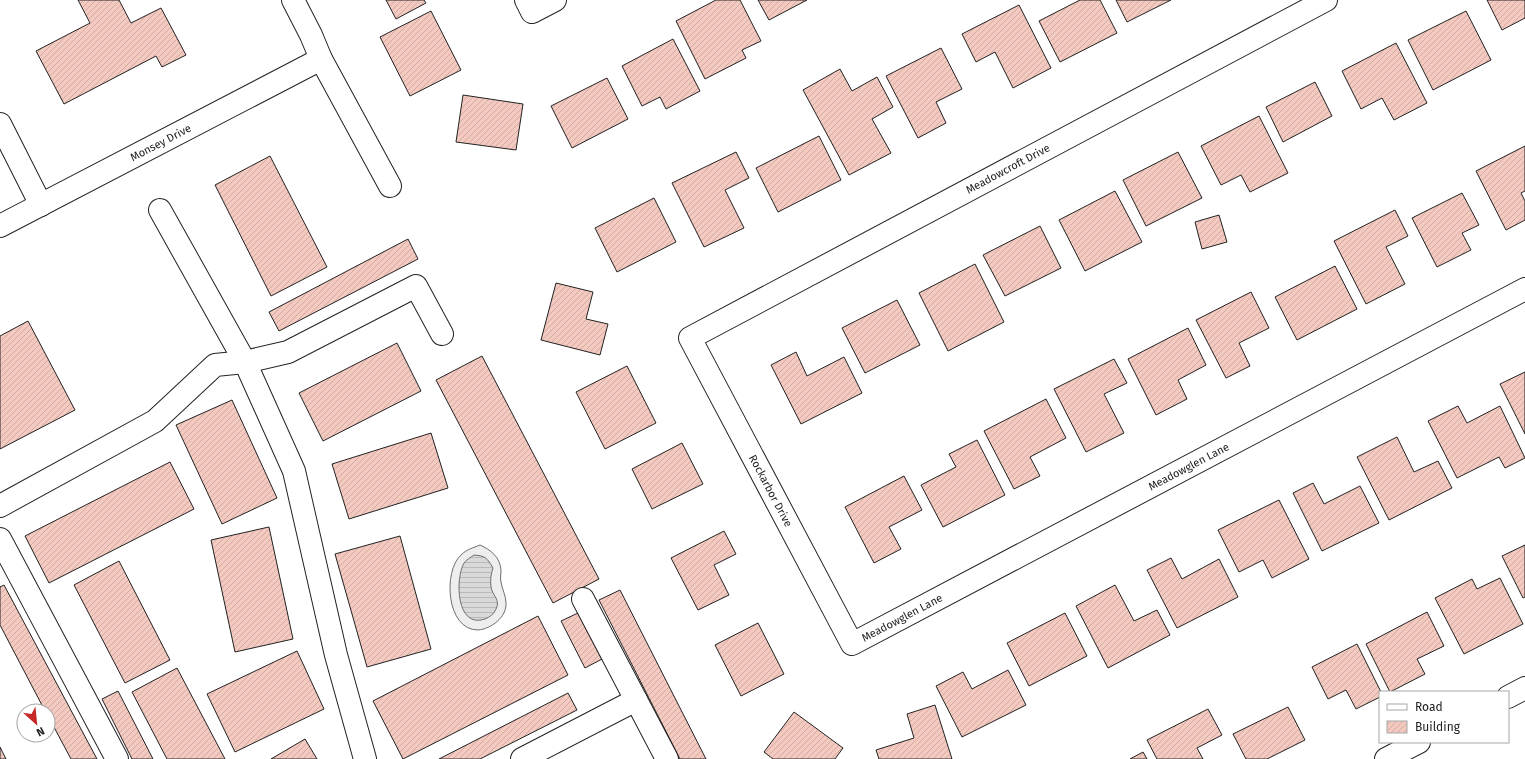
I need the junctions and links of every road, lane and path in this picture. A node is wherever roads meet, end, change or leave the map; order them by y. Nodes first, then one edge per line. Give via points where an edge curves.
1 (293, 0) edge
2 (555, 0) edge
3 (1326, 0) edge
4 (529, 6) edge
5 (321, 59) junction
6 (0, 124) edge
7 (390, 186) dead end
8 (41, 204) junction
9 (160, 210) dead end
10 (0, 226) edge
11 (1525, 289) edge
12 (442, 334) dead end
13 (690, 338) joint
14 (245, 362) junction
15 (0, 506) edge
16 (0, 539) edge
17 (583, 599) dead end
18 (852, 644) joint
19 (1525, 688) edge
20 (1509, 696) edge
21 (636, 700) junction
22 (1417, 743) edge
23 (117, 759) edge
24 (365, 759) edge
25 (522, 759) edge
26 (667, 759) edge
27 (1386, 759) edge

1 - 5 street
2 - 4 street
3 - 13 street, Meadowcroft Drive
5 - 7 street
5 - 8 street, Monsey Drive
6 - 8 street
8 - 10 street, Monsey Drive
9 - 14 street
11 - 18 street, Meadowglen Lane
12 - 14 street via 416,286 288,352
13 - 18 street, Rockarbor Drive
14 - 15 street via 215,365 156,421
14 - 24 street via 294,471 336,656
16 - 23 street
17 - 21 street
19 - 20 street
21 - 25 street
21 - 26 street
22 - 27 street

